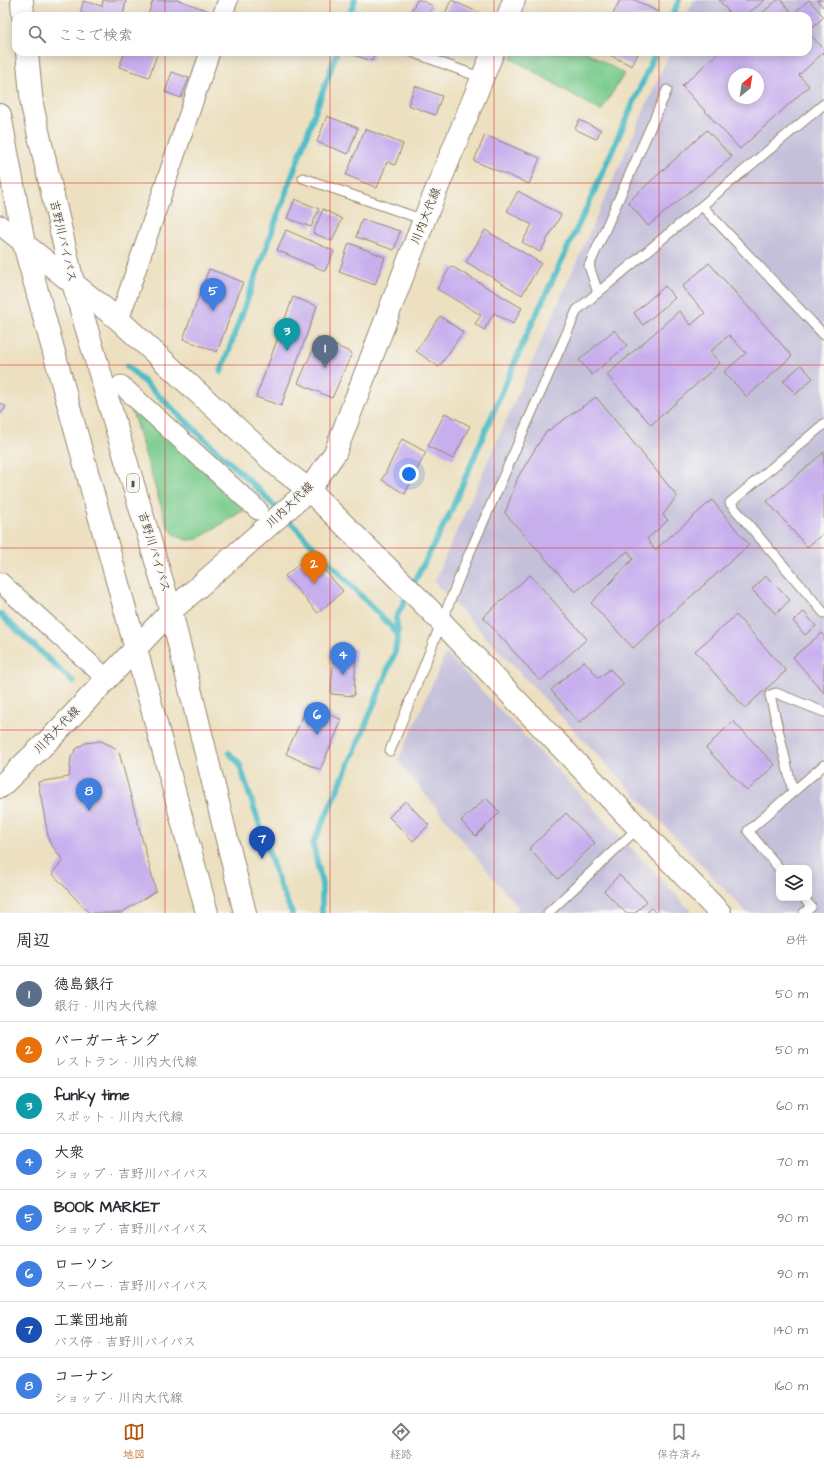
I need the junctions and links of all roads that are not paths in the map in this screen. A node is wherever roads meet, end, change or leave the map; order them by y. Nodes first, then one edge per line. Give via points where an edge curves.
1 (228, 0) edge
2 (514, 0) edge
3 (224, 12) edge
4 (510, 12) edge
5 (27, 56) edge
6 (209, 56) edge
7 (423, 56) edge
8 (491, 56) edge
9 (482, 78) junction
10 (667, 90) dead end
11 (824, 104) edge
12 (1, 126) edge
13 (303, 178) dead end
14 (702, 206) junction
15 (424, 220) junction
16 (0, 225) edge
17 (24, 244) junction
18 (73, 283) junction
19 (598, 292) junction
20 (119, 320) junction
21 (824, 335) edge
22 (121, 385) dead end
23 (824, 424) edge
24 (309, 490) junction
25 (273, 514) junction
26 (0, 582) edge
27 (171, 611) junction
28 (824, 613) edge
29 (435, 615) junction
30 (136, 649) junction
31 (107, 678) junction
32 (824, 712) edge
33 (390, 751) dead end
34 (824, 765) edge
35 (0, 787) edge
36 (793, 792) junction
37 (638, 828) junction
38 (776, 865) edge
39 (806, 901) edge
40 (207, 913) edge
41 (244, 913) edge
42 (548, 913) edge
43 (720, 913) edge
44 (804, 913) edge

1 - 3 street
2 - 4 main road
5 - 18 main road, 吉野川バイパス / 11 via 32,105
6 - 20 street
7 - 9 lane
8 - 9 main road, 川内大代線
9 - 15 main road, 川内大代線
10 - 19 lane via 590,266
11 - 14 lane
12 - 17 main road
13 - 15 lane
14 - 19 lane
14 - 21 lane
15 - 24 main road, 川内大代線 via 335,454
16 - 17 street
17 - 18 main road
17 - 30 main road
18 - 20 main road
18 - 27 main road, 吉野川バイパス / 11
19 - 29 lane via 577,310 469,554
20 - 24 main road via 279,466
22 - 25 street
23 - 28 lane via 730,503
24 - 25 main road, 川内大代線
24 - 29 main road
25 - 27 main road, 川内大代線
26 - 31 street
27 - 30 main road, 川内大代線
27 - 41 main road, 吉野川バイパス / 11
29 - 33 lane
29 - 37 main road
30 - 31 main road, 川内大代線
30 - 40 main road
31 - 35 main road, 川内大代線 via 54,735
32 - 36 lane via 776,693 770,695
34 - 36 lane
36 - 38 lane via 748,831
37 - 42 lane
37 - 43 main road
39 - 44 lane via 811,907

